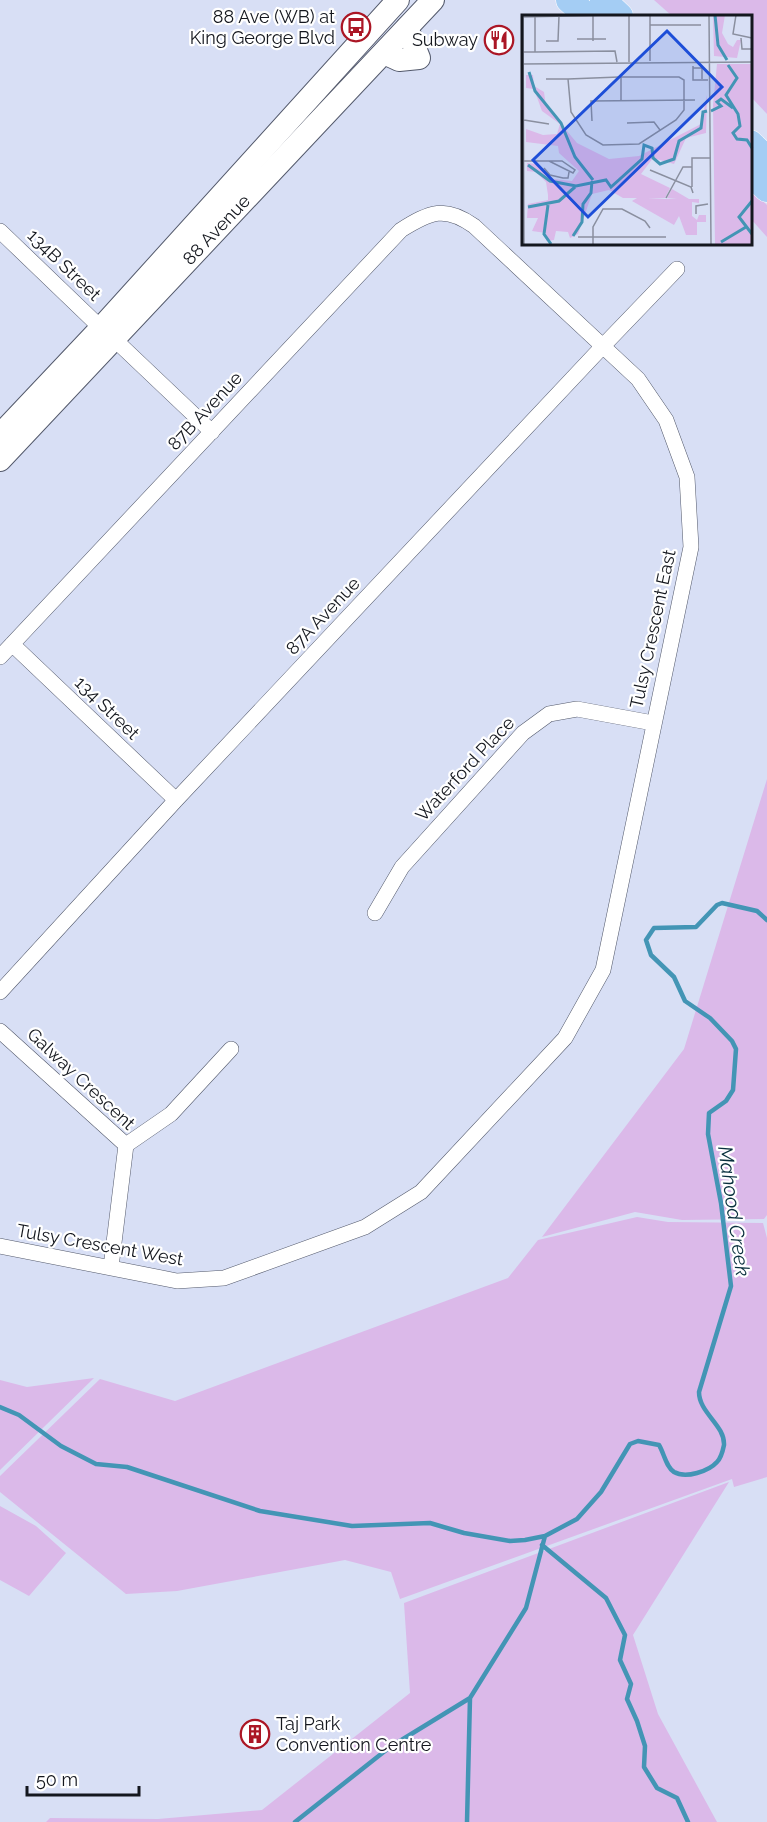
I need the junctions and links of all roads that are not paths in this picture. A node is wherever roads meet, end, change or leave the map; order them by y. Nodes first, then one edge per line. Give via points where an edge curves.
1 (399, 0) edge
2 (433, 0) edge
3 (569, 0) edge
4 (603, 0) edge
5 (586, 15) edge
6 (619, 15) edge
7 (752, 144) edge
8 (767, 159) edge
9 (752, 175) edge
10 (767, 189) edge
11 (450, 213) joint
12 (0, 231) edge
13 (677, 269) dead end
14 (107, 333) junction
15 (603, 346) junction
16 (212, 432) junction
17 (0, 435) edge
18 (0, 460) edge
19 (12, 644) junction
20 (0, 657) edge
21 (653, 723) junction
22 (176, 800) junction
23 (375, 913) dead end
24 (0, 992) edge
25 (0, 1031) edge
26 (231, 1049) dead end
27 (547, 1057) joint
28 (126, 1145) junction
29 (0, 1246) edge
30 (111, 1267) junction

1 - 14 main road, 88 Avenue
2 - 14 main road, 88 Avenue via 407,28 419,58 399,60 384,52
3 - 5 main road
4 - 6 main road
7 - 8 main road
9 - 10 main road
11 - 15 street, Tulsy Crescent East via 474,226
11 - 16 street, 87B Avenue via 423,216 401,230
12 - 14 street, 134B Street
13 - 15 street, 87A Avenue
14 - 16 street, 134B Street
14 - 17 main road, 88 Avenue
14 - 18 main road, 88 Avenue
15 - 21 street, Tulsy Crescent East via 638,379 666,420 687,477 691,547
15 - 22 street, 87A Avenue
16 - 19 street, 87B Avenue
19 - 20 street, 87B Avenue
19 - 22 street, 134 Street
21 - 23 street, Waterford Place via 577,709 549,714 523,733 402,867
21 - 27 street, Tulsy Crescent East via 603,970 565,1038
22 - 24 street, 87A Avenue
25 - 28 street, Galway Crescent
26 - 28 street via 171,1114
27 - 30 street, Tulsy Crescent West via 421,1192 365,1227 224,1278 177,1281
28 - 30 street, Galway Crescent
29 - 30 street, Tulsy Crescent West

